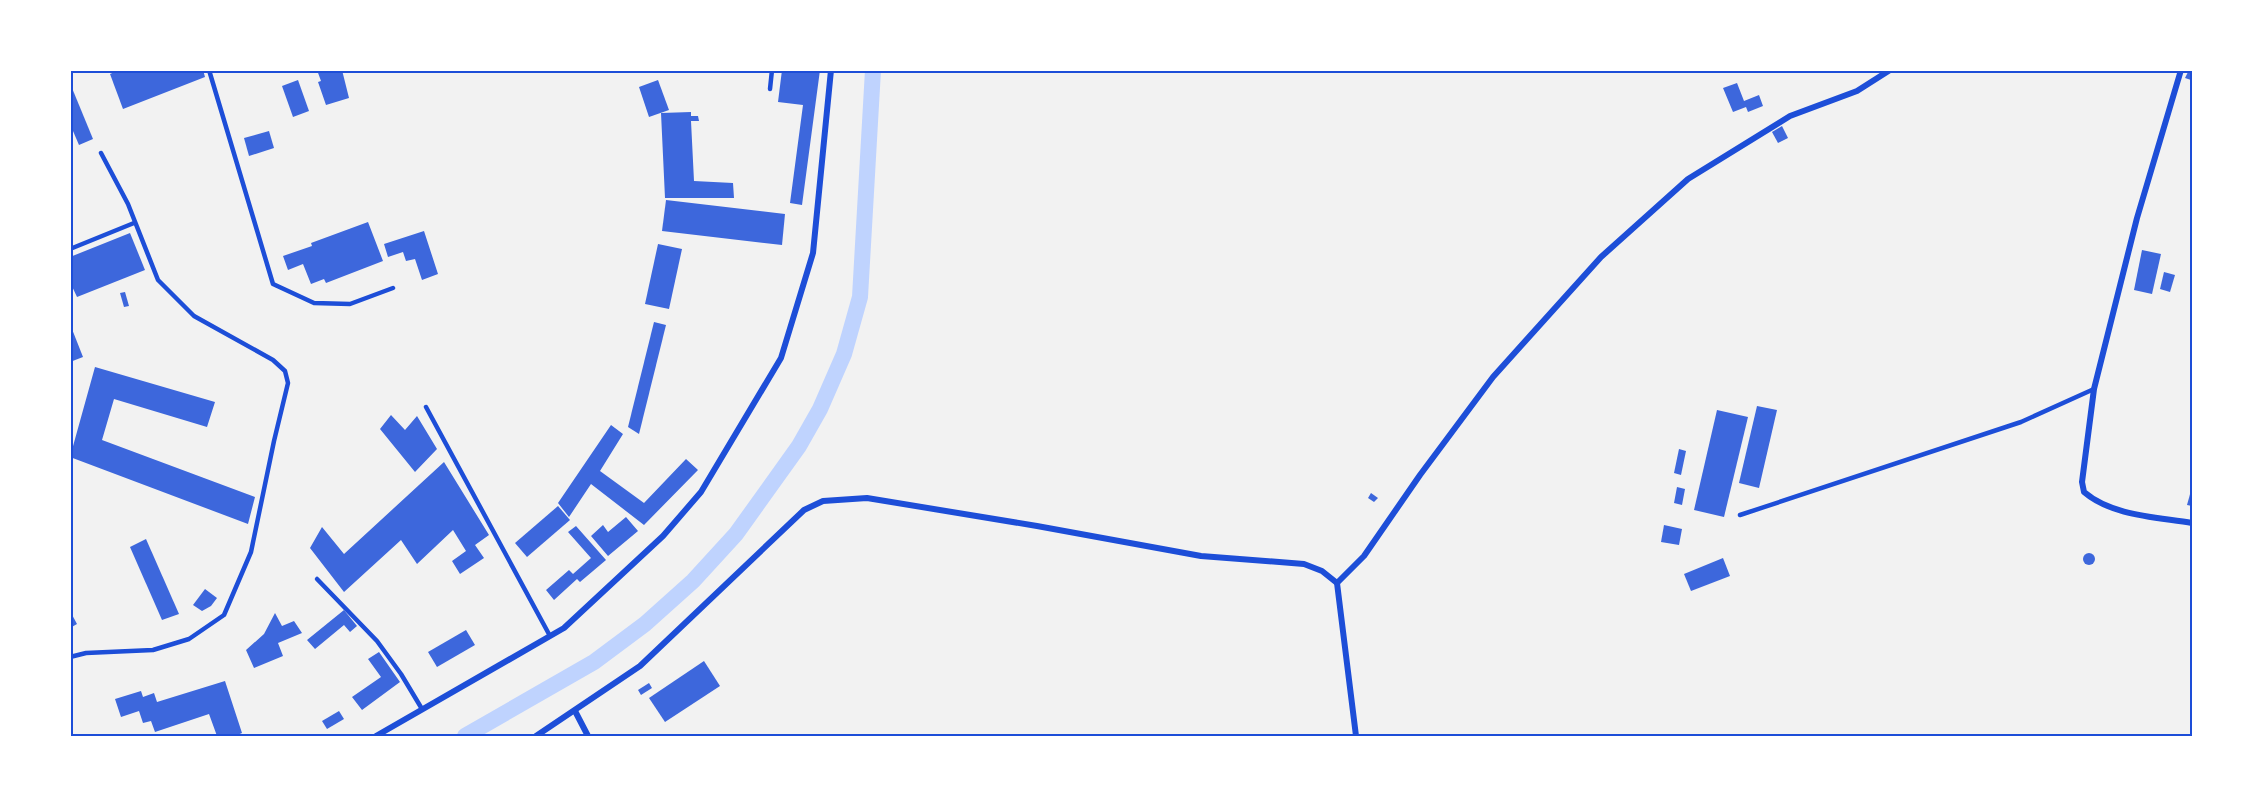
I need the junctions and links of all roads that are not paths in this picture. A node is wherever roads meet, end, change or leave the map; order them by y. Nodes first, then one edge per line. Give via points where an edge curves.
1 (209, 70) edge
2 (772, 70) edge
3 (831, 70) edge
4 (1890, 70) edge
5 (2181, 70) edge
6 (770, 89) dead end
7 (101, 153) dead end
8 (134, 223) junction
9 (70, 249) edge
10 (393, 288) dead end
11 (2094, 389) junction
12 (426, 407) dead end
13 (1740, 515) dead end
14 (2193, 523) edge
15 (317, 579) dead end
16 (1337, 583) junction
17 (550, 636) junction
18 (70, 657) edge
19 (422, 709) junction
20 (575, 711) junction
21 (376, 736) edge
22 (537, 736) edge
23 (588, 736) edge
24 (1356, 736) edge

1 - 10 lane via 273,284 314,303 350,304
2 - 6 lane
3 - 17 street via 813,253 782,358 700,492 663,536 564,628
4 - 16 street via 1857,91 1790,116 1688,179 1601,257 1493,377 1364,556
5 - 11 street via 2137,218
7 - 8 lane
8 - 9 lane
8 - 18 lane via 158,280 194,316 273,360 285,371 288,383 251,552 224,615 189,639 153,650
11 - 13 lane via 2021,422
11 - 14 street via 2084,492 2094,501 2122,511
12 - 17 lane
15 - 19 lane via 377,641
16 - 20 street via 1304,564 1201,556 867,498 823,501 804,510 640,666
16 - 24 street
17 - 19 street
19 - 21 street
20 - 22 street
20 - 23 street

